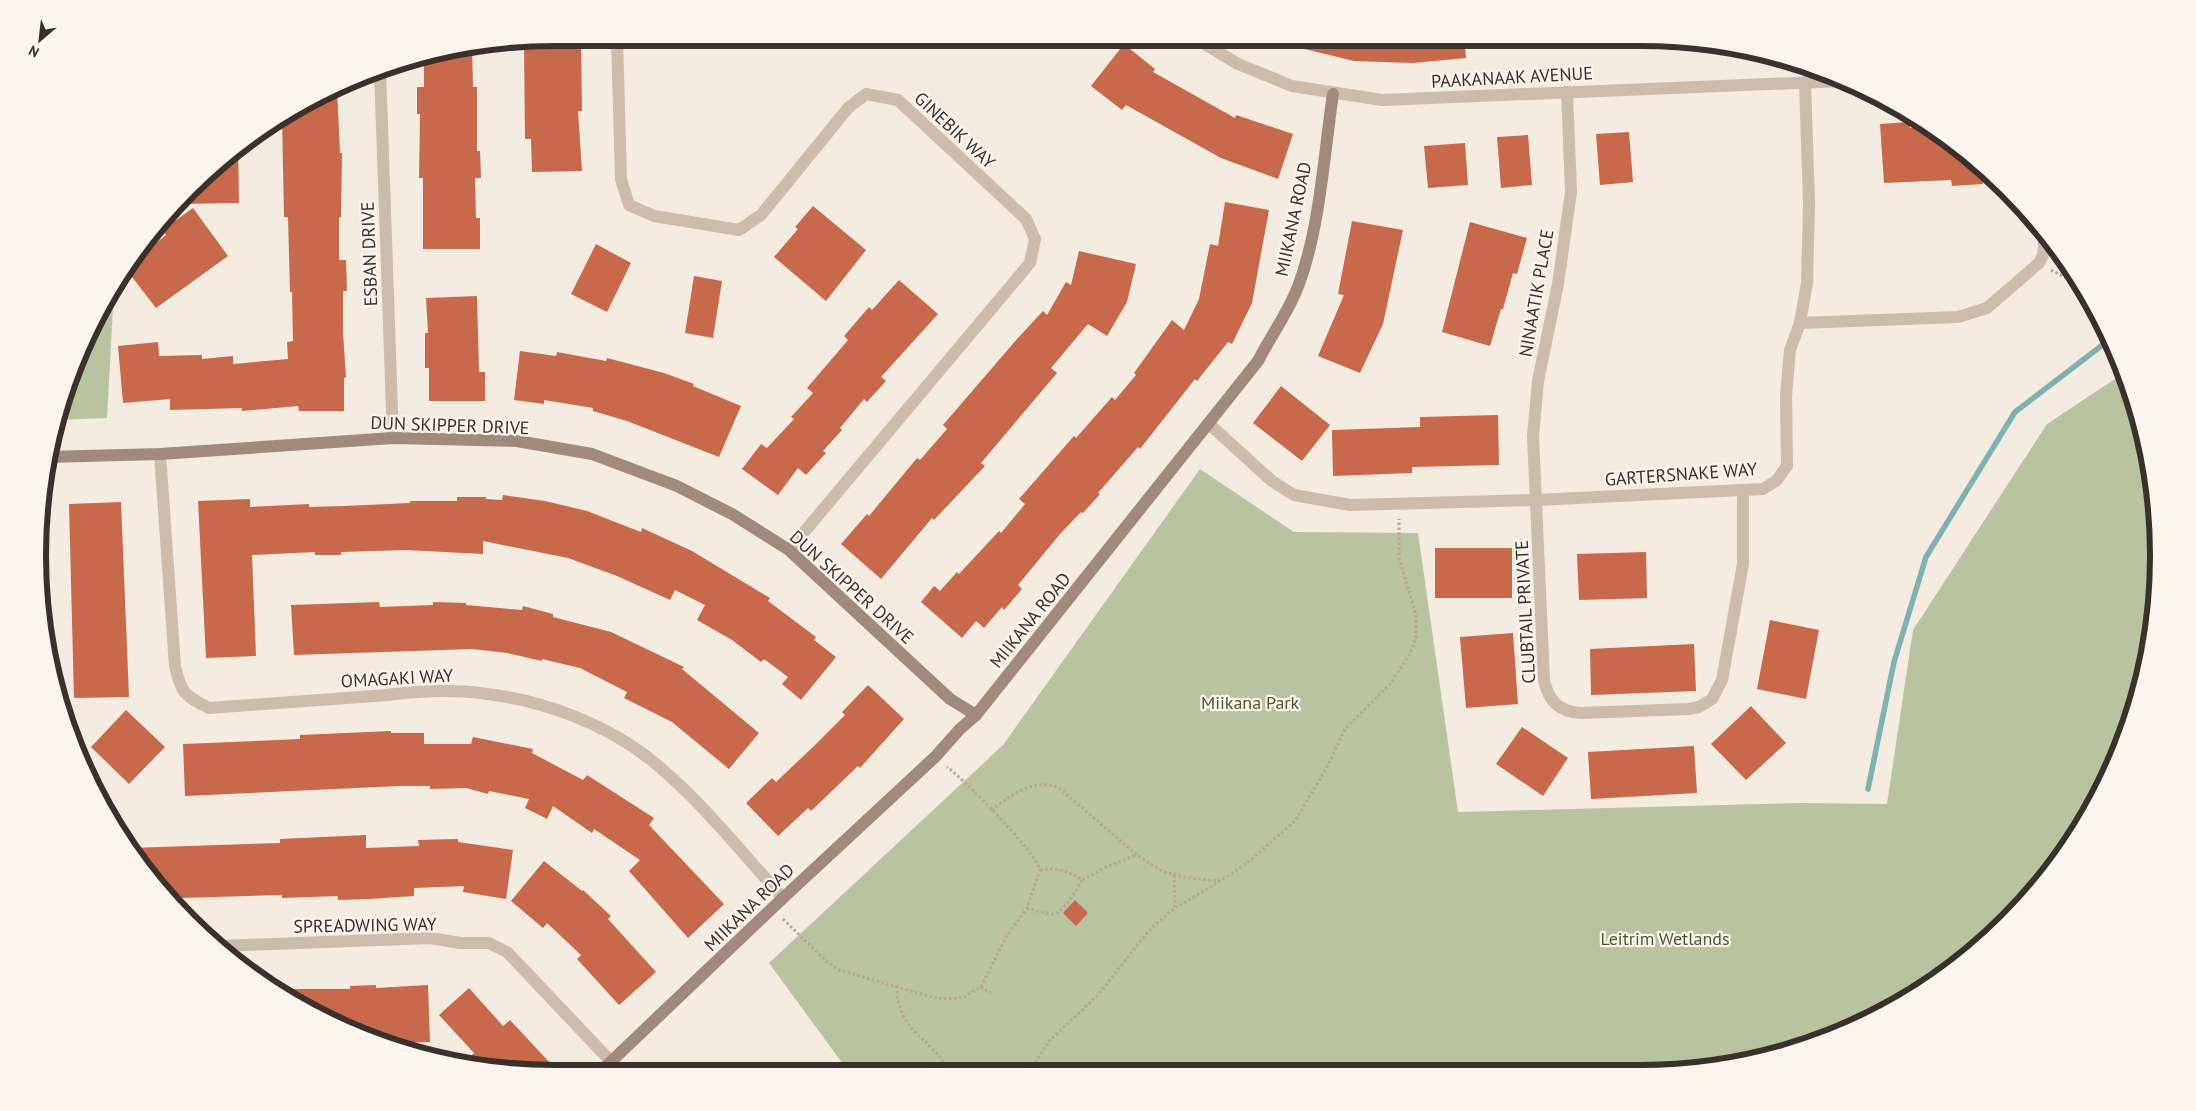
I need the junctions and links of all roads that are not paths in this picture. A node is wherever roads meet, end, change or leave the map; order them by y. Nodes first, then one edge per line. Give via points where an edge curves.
1 (617, 46) edge
2 (1208, 46) edge
3 (380, 78) edge
4 (1826, 81) edge
5 (1805, 82) junction
6 (1567, 92) junction
7 (1334, 94) junction
8 (2044, 244) edge
9 (1800, 323) junction
10 (1209, 424) junction
11 (394, 438) junction
12 (160, 454) junction
13 (56, 457) edge
14 (1743, 490) junction
15 (1536, 500) junction
16 (789, 550) junction
17 (976, 715) junction
18 (783, 898) junction
19 (229, 946) edge
20 (612, 1061) junction
21 (608, 1065) edge
22 (615, 1065) edge

1 - 16 street, GINEBIK WAY via 622,179 629,205 654,216 739,230 761,215 848,108 866,94 898,100 1026,219 1034,239 1030,263
2 - 7 street, PAAKANAAK AVENUE via 1238,64 1292,86
3 - 11 street, ESBAN DRIVE
4 - 5 street, PAAKANAAK AVENUE
5 - 6 street, PAAKANAAK AVENUE
5 - 9 street, GARTERSNAKE WAY via 1809,203 1807,283
6 - 7 street, PAAKANAAK AVENUE via 1382,100
6 - 15 street, NINAATIK PLACE via 1571,192 1558,284 1538,381 1533,436
7 - 10 street, MIIKANA ROAD via 1315,218 1299,284 1282,322 1258,361
8 - 9 street via 2040,263 1987,308 1958,317
9 - 14 street, GARTERSNAKE WAY via 1790,350 1786,396 1787,466 1776,481 1763,489
10 - 15 street, GARTERSNAKE WAY via 1272,481 1294,495 1350,505
10 - 17 street, MIIKANA ROAD
11 - 12 street, DUN SKIPPER DRIVE
11 - 16 street, DUN SKIPPER DRIVE via 517,442 592,454 677,486 732,514
12 - 13 street, DUN SKIPPER DRIVE
12 - 18 street, OMAGAKI WAY via 175,666 184,694 191,699 209,708 433,692 479,692 533,702 578,717 656,763 699,804
14 - 15 street, GARTERSNAKE WAY
14 - 15 street, CLUBTAIL PRIVATE via 1743,564 1722,680 1712,699 1689,709 1581,713 1567,711 1554,703 1544,680
16 - 17 street, DUN SKIPPER DRIVE via 950,698
17 - 18 street, MIIKANA ROAD
18 - 20 street, MIIKANA ROAD
19 - 20 street, SPREADWING WAY via 430,938 489,943 507,952
20 - 21 street, MIIKANA ROAD
20 - 22 street, SPREADWING WAY

